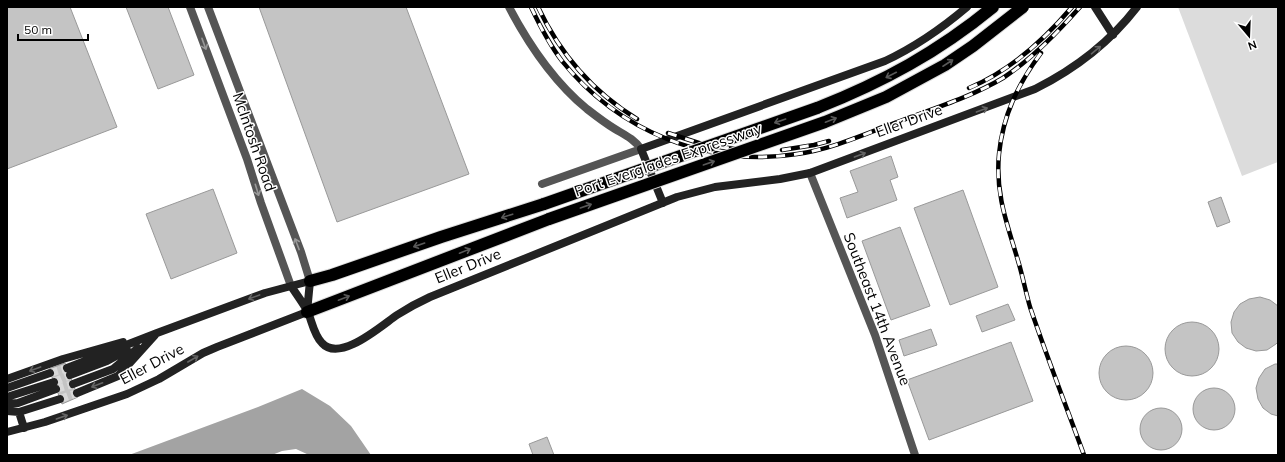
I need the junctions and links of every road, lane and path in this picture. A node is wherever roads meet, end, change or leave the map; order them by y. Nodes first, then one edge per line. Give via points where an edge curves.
1 (190, 7) edge
2 (208, 7) edge
3 (508, 7) edge
4 (967, 7) edge
5 (993, 7) edge
6 (1023, 7) edge
7 (1095, 7) edge
8 (1137, 7) edge
9 (1113, 35) junction
10 (641, 150) junction
11 (810, 173) junction
12 (542, 184) dead end
13 (663, 202) junction
14 (310, 281) junction
15 (291, 286) junction
16 (307, 312) junction
17 (157, 333) junction
18 (68, 372) tunnel mouth
19 (50, 373) tunnel mouth
20 (7, 379) edge
21 (73, 384) tunnel mouth
22 (7, 388) edge
23 (77, 393) tunnel mouth
24 (7, 397) edge
25 (60, 399) tunnel mouth
26 (7, 404) edge
27 (7, 411) edge
28 (19, 412) junction
29 (24, 428) junction
30 (7, 432) edge
31 (915, 455) edge

1 -> 15 street, McIntosh Road
14 -> 2 street, McIntosh Road
3 - 10 street via 537,54 564,88 601,120 632,139
4 - 10 street via 928,38 885,60
5 -> 14 highway, Port Everglades Expressway, bridge via 920,59 841,98 544,204
16 -> 6 highway, Port Everglades Expressway, bridge via 549,219 825,122 886,97 945,65
7 - 9 street
8 - 9 street, Eller Drive
11 -> 9 street, Eller Drive via 1035,89 1076,65
10 - 12 street
10 - 13 street
11 - 13 street, Eller Drive via 715,187
11 - 31 street, Southeast 14th Avenue via 874,335
13 - 16 street, Eller Drive via 430,297 344,348 332,349 322,344
14 - 15 street, Eller Drive
14 - 16 street, Eller Drive
15 - 16 street, Eller Drive
15 -> 17 street, Eller Drive
29 -> 16 street, Eller Drive via 127,394 217,346
17 - 18 street, Eller Drive via 107,361
17 -> 20 street, Eller Drive via 62,359
17 - 21 street, Eller Drive via 113,369
17 -> 23 street, Eller Drive via 118,376
19 - 22 street
24 - 26 street via 55,385 18,402
25 - 28 street
27 - 28 street
28 - 29 street
29 - 30 street, Eller Drive

